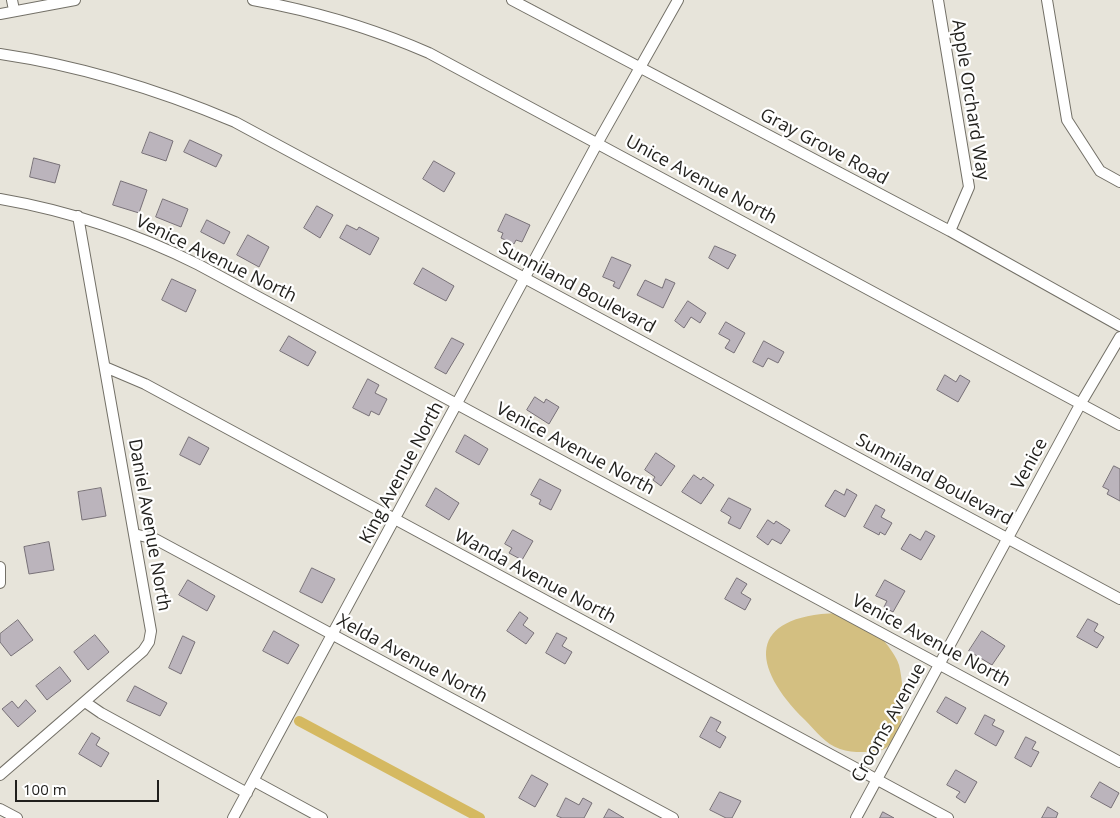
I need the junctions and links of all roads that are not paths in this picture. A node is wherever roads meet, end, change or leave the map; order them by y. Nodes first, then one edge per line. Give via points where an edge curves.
1 (75, 0) edge
2 (253, 0) edge
3 (512, 0) edge
4 (678, 0) edge
5 (938, 0) edge
6 (1047, 0) edge
7 (13, 5) edge
8 (0, 14) edge
9 (0, 54) edge
10 (639, 69) junction
11 (598, 142) junction
12 (1120, 182) edge
13 (0, 199) edge
14 (78, 216) junction
15 (950, 231) junction
16 (526, 278) junction
17 (1120, 326) edge
18 (1120, 337) edge
19 (105, 367) junction
20 (1081, 403) junction
21 (457, 404) junction
22 (1120, 425) edge
23 (395, 520) junction
24 (134, 534) junction
25 (1009, 539) junction
26 (0, 567) edge
27 (0, 583) edge
28 (1120, 599) edge
29 (333, 635) junction
30 (940, 665) junction
31 (85, 702) junction
32 (1120, 762) edge
33 (0, 776) edge
34 (876, 779) junction
35 (254, 781) junction
36 (247, 793) junction
37 (0, 809) edge
38 (17, 818) edge
39 (233, 818) edge
40 (322, 818) edge
41 (672, 818) edge
42 (856, 818) edge
43 (948, 818) edge

1 - 7 street
2 - 11 street, Unice Avenue North via 323,15 394,38 464,70
3 - 10 street, Gray Grove Road
4 - 10 street, King Avenue North
5 - 15 street, Apple Orchard Way via 969,187
6 - 12 street via 1066,120 1100,171
7 - 8 street
9 - 16 street, Sunniland Boulevard via 94,72 196,105 274,142
10 - 11 street, King Avenue North
10 - 15 street, Gray Grove Road
11 - 16 street, King Avenue North
11 - 20 street, Unice Avenue North
13 - 14 street, Venice Avenue North
14 - 19 street, Daniel Avenue North
14 - 21 street, Venice Avenue North via 174,252
15 - 17 street, Gray Grove Road
16 - 21 street, King Avenue North
16 - 25 street, Sunniland Boulevard
18 - 20 street, Venice
19 - 23 street, Wanda Avenue North via 145,384
19 - 24 street, Daniel Avenue North
20 - 22 street, Unice Avenue North
20 - 25 street, Venice
21 - 23 street, King Avenue North
21 - 30 street, Venice Avenue North
23 - 29 street, King Avenue North
23 - 34 street, Wanda Avenue North
24 - 29 street, Xelda Avenue North via 155,539
24 - 31 street, Daniel Avenue North via 152,631 150,642
25 - 28 street, Sunniland Boulevard
25 - 30 street, Crooms Avenue
26 - 27 street
29 - 35 street, King Avenue North
29 - 41 street, Xelda Avenue North
30 - 32 street, Venice Avenue North
30 - 34 street, Crooms Avenue
31 - 33 street, Daniel Avenue North
31 - 36 street
34 - 42 street, Crooms Avenue
34 - 43 street, Wanda Avenue North
35 - 36 street, King Avenue North
35 - 40 street
36 - 39 street, King Avenue North
37 - 38 street

